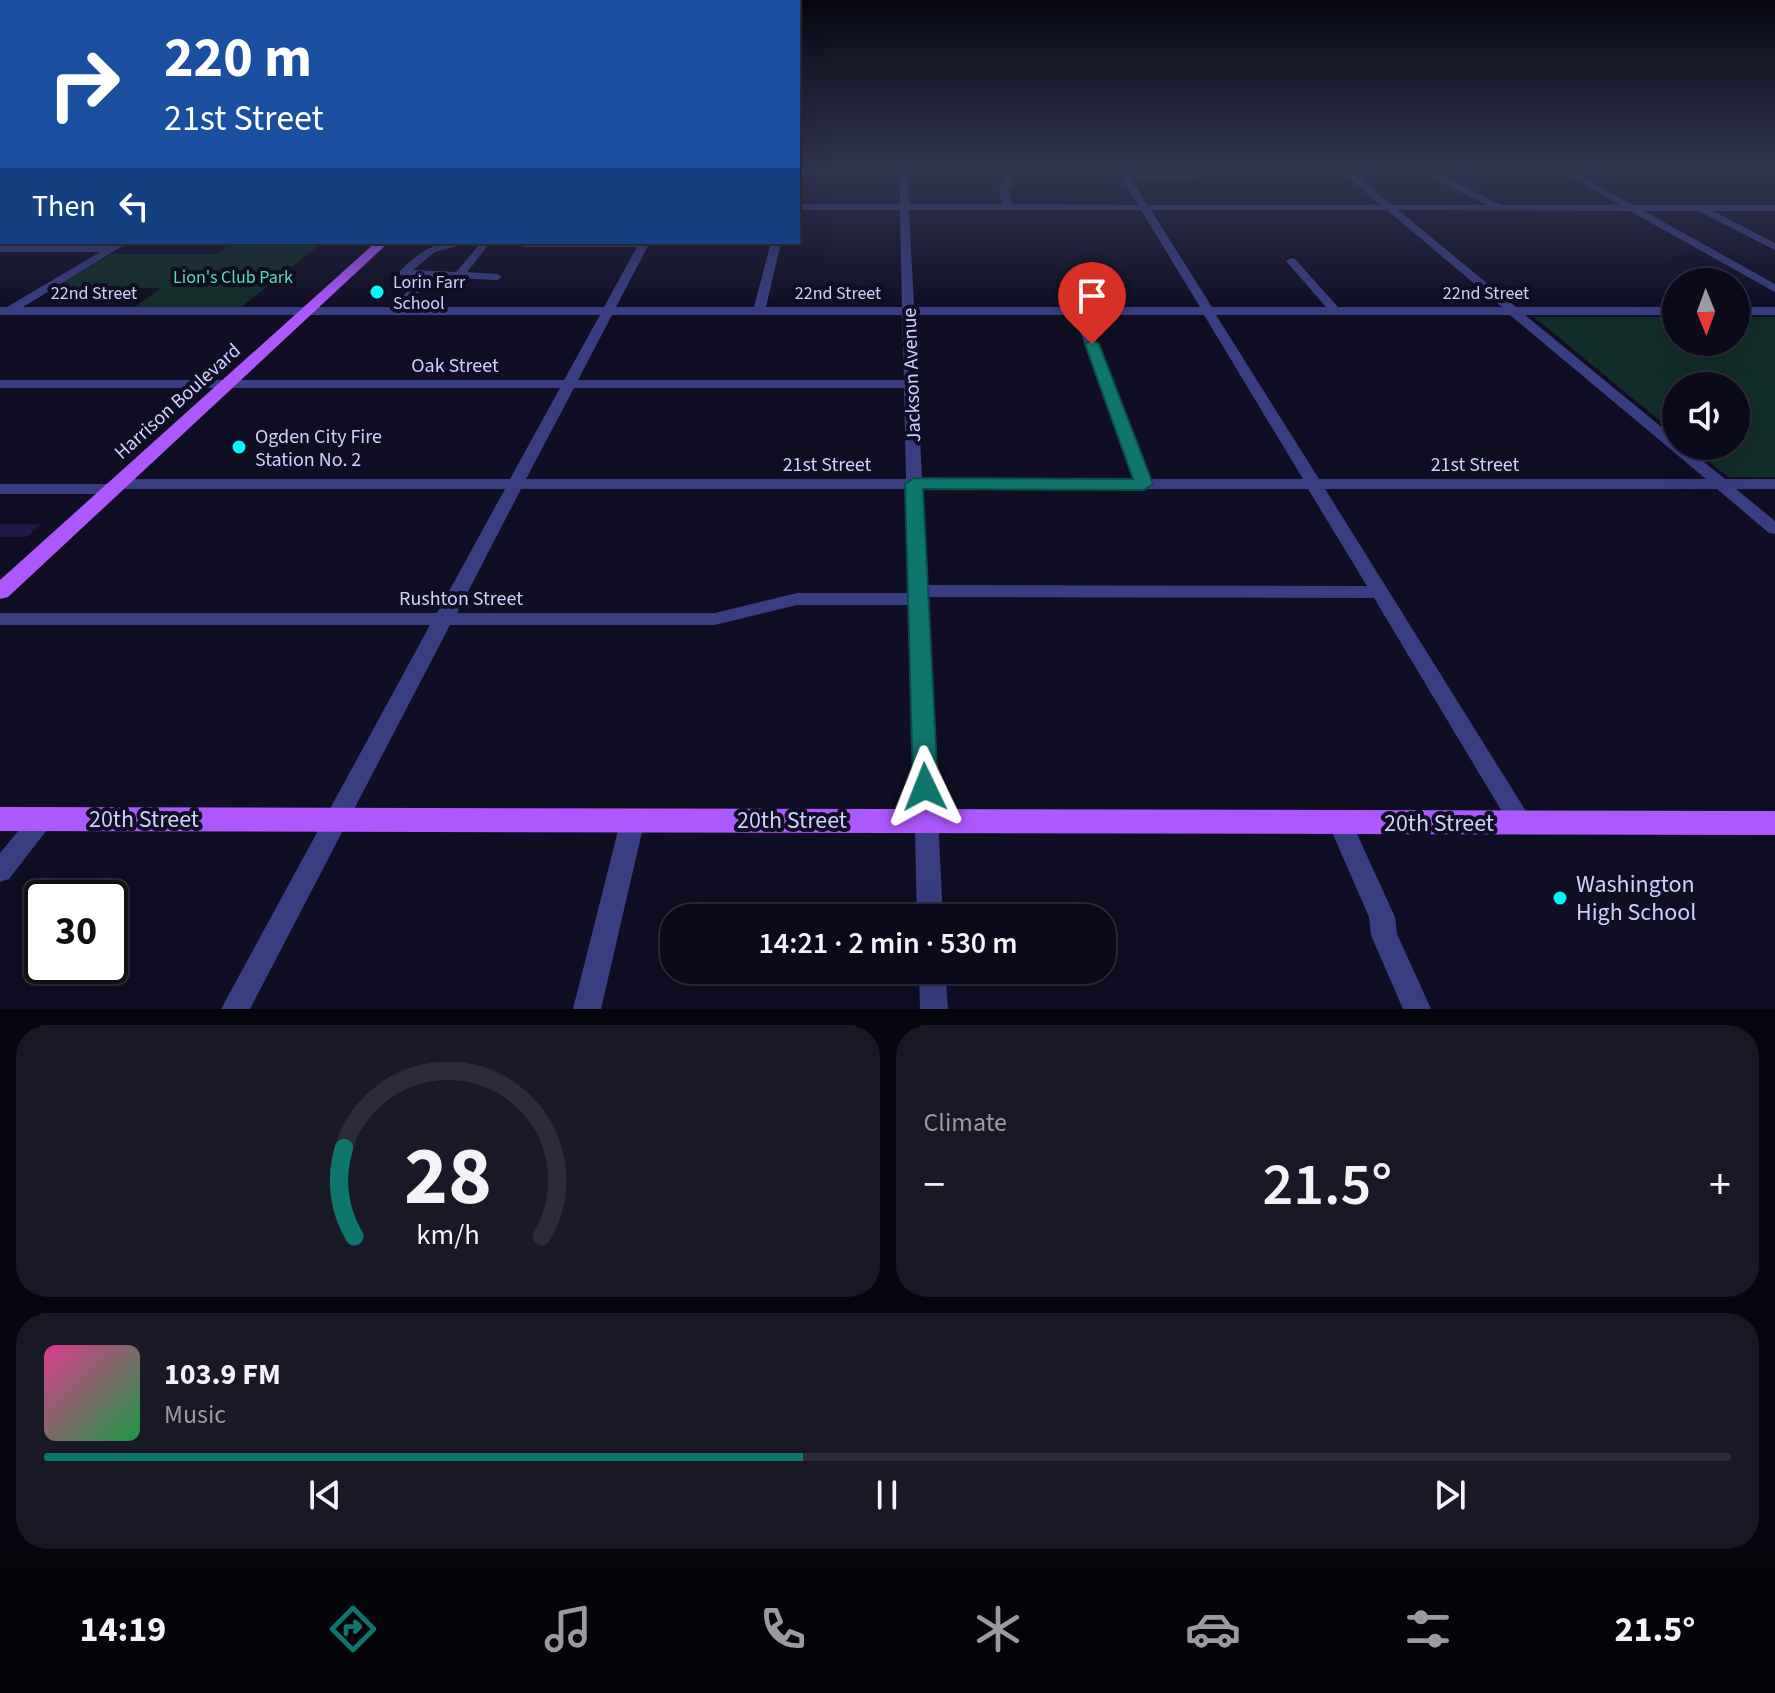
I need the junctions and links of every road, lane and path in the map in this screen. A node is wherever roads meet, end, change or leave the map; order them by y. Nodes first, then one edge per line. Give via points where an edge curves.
1 (906, 216) edge
2 (1150, 216) edge
3 (1400, 216) edge
4 (1646, 216) edge
5 (1716, 216) edge
6 (121, 244) edge
7 (381, 244) edge
8 (445, 244) edge
9 (486, 244) edge
10 (586, 244) edge
11 (644, 244) edge
12 (776, 244) edge
13 (527, 245) dead end
14 (1775, 247) edge
15 (0, 249) edge
16 (113, 249) junction
17 (1291, 261) dead end
18 (429, 275) junction
19 (459, 275) junction
20 (497, 277) dead end
21 (1775, 289) edge
22 (307, 311) junction
23 (396, 311) junction
24 (608, 311) junction
25 (759, 311) junction
26 (909, 311) junction
27 (1079, 311) junction
28 (1208, 311) junction
29 (1335, 311) junction
30 (1513, 311) junction
31 (1662, 311) edge
32 (1750, 311) edge
33 (1775, 311) edge
34 (3, 313) edge
35 (0, 384) edge
36 (228, 384) junction
37 (910, 384) junction
38 (568, 385) junction
39 (516, 483) junction
40 (914, 484) junction
41 (1144, 484) junction
42 (1314, 484) junction
43 (1721, 484) junction
44 (1775, 484) edge
45 (116, 486) junction
46 (0, 489) edge
47 (1775, 529) edge
48 (0, 592) edge
49 (1380, 592) junction
50 (918, 595) junction
51 (0, 619) edge
52 (443, 620) junction
53 (0, 819) edge
54 (42, 819) junction
55 (336, 819) junction
56 (927, 821) junction
57 (1340, 823) junction
58 (1521, 823) junction
59 (1775, 823) edge
60 (628, 840) junction
61 (0, 871) edge
62 (930, 904) edge
63 (933, 984) edge
64 (235, 1009) edge
65 (587, 1009) edge
66 (934, 1009) edge
67 (1417, 1009) edge

1 - 26 street, Jackson Avenue
2 - 28 street
3 - 30 street
4 - 21 street
5 - 14 street
6 - 16 street
7 - 22 main road, Harrison Boulevard
8 - 18 street via 432,247 404,273
9 - 19 street
10 - 13 street
11 - 24 street
12 - 25 street
15 - 16 street
16 - 34 street
17 - 29 street
18 - 19 street
18 - 23 street
19 - 20 street
22 - 23 street, 22nd Street
22 - 34 street, 22nd Street
22 - 36 main road, Harrison Boulevard
23 - 24 street, 22nd Street
24 - 25 street, 22nd Street
24 - 38 street
25 - 26 street, 22nd Street
26 - 27 street, 22nd Street
26 - 37 street, Jackson Avenue
27 - 28 street, 22nd Street
27 - 41 street
28 - 29 street, 22nd Street
28 - 42 street
29 - 30 street, 22nd Street
30 - 31 street, 22nd Street
30 - 43 street
32 - 33 street
35 - 36 street, Oak Street
36 - 38 street, Oak Street
36 - 45 main road, Harrison Boulevard
37 - 38 street, Oak Street
37 - 40 street, Jackson Avenue
38 - 39 street
39 - 40 street, 21st Street
39 - 45 street, 21st Street
39 - 52 street
40 - 41 street, 21st Street
40 - 50 street, Jackson Avenue
41 - 42 street, 21st Street
42 - 43 street, 21st Street
42 - 49 street
43 - 44 street, 21st Street
43 - 47 street
45 - 46 street, 21st Street
45 - 48 main road, Harrison Boulevard
49 - 50 street, Rushton Street
49 - 58 street
50 - 52 street, Rushton Street via 797,599 715,619
50 - 56 street, Jackson Avenue
51 - 52 street, Rushton Street
52 - 55 street
53 - 54 main road, 20th Street
54 - 55 main road, 20th Street
54 - 61 street
55 - 60 main road, 20th Street
55 - 64 street
56 - 57 main road, 20th Street
56 - 60 main road, 20th Street
56 - 62 street, Jackson Avenue
57 - 58 main road, 20th Street
57 - 67 street
58 - 59 main road, 20th Street
60 - 65 street
63 - 66 street

